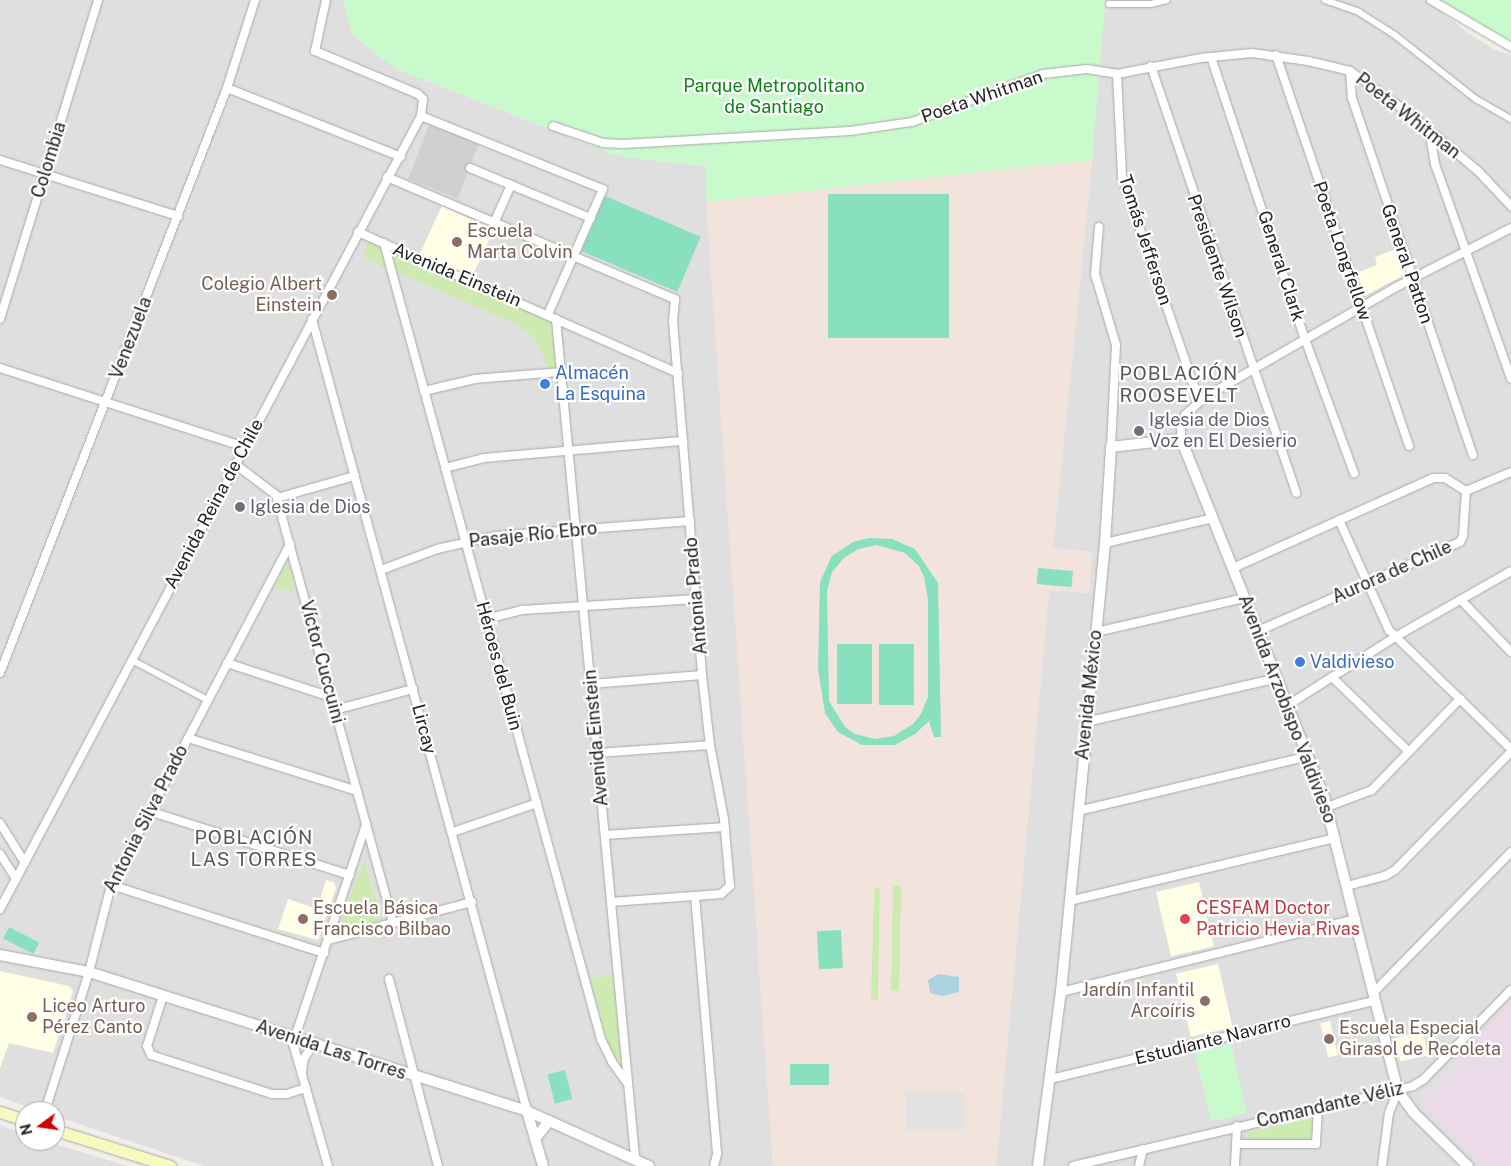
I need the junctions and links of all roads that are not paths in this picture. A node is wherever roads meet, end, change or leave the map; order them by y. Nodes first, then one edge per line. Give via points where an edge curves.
1 (98, 0) edge
2 (254, 0) edge
3 (326, 0) edge
4 (1167, 0) edge
5 (1325, 0) edge
6 (1431, 0) edge
7 (1109, 4) dead end
8 (1511, 47) edge
9 (1276, 55) junction
10 (1211, 57) junction
11 (1151, 66) junction
12 (1350, 71) junction
13 (1117, 74) junction
14 (227, 88) junction
15 (421, 116) junction
16 (1511, 119) edge
17 (553, 126) dead end
18 (1429, 130) junction
19 (400, 157) junction
20 (0, 160) edge
21 (470, 168) dead end
22 (45, 174) junction
23 (387, 177) junction
24 (511, 185) junction
25 (1511, 206) edge
26 (178, 216) junction
27 (591, 218) junction
28 (494, 223) junction
29 (1099, 227) dead end
30 (1511, 228) edge
31 (358, 232) junction
32 (384, 243) junction
33 (1466, 253) junction
34 (574, 256) junction
35 (1412, 280) junction
36 (1360, 308) junction
37 (548, 314) junction
38 (0, 319) edge
39 (312, 319) junction
40 (556, 319) junction
41 (1305, 338) junction
42 (0, 368) edge
43 (1252, 370) junction
44 (561, 372) junction
45 (678, 373) junction
46 (1511, 379) edge
47 (424, 392) junction
48 (1199, 401) junction
49 (106, 402) junction
50 (1182, 439) junction
51 (684, 441) junction
52 (1409, 446) dead end
53 (244, 447) junction
54 (1111, 448) junction
55 (569, 452) junction
56 (1473, 455) dead end
57 (235, 464) junction
58 (445, 468) junction
59 (1511, 472) edge
60 (1354, 473) dead end
61 (355, 476) junction
62 (1466, 491) junction
63 (1296, 492) dead end
64 (277, 498) junction
65 (1213, 518) junction
66 (1339, 520) junction
67 (690, 521) junction
68 (576, 530) junction
69 (465, 542) junction
70 (1105, 543) junction
71 (290, 544) junction
72 (1233, 568) junction
73 (381, 570) junction
74 (1511, 571) edge
75 (1367, 583) junction
76 (1245, 598) junction
77 (696, 599) junction
78 (1461, 600) junction
79 (584, 607) junction
80 (486, 619) junction
81 (1258, 631) junction
82 (1096, 632) junction
83 (1394, 637) junction
84 (1511, 652) edge
85 (132, 660) junction
86 (227, 663) junction
87 (0, 673) edge
88 (702, 675) junction
89 (1332, 677) junction
90 (1278, 678) junction
91 (591, 684) junction
92 (413, 689) junction
93 (331, 697) junction
94 (1460, 699) junction
95 (208, 700) junction
96 (1288, 705) junction
97 (335, 710) junction
98 (1086, 722) junction
99 (188, 738) junction
100 (710, 745) junction
101 (1511, 750) edge
102 (1409, 752) junction
103 (597, 753) junction
104 (1308, 756) junction
105 (357, 790) junction
106 (537, 804) junction
107 (1327, 806) junction
108 (150, 811) junction
109 (1078, 811) junction
110 (0, 823) edge
111 (366, 825) junction
112 (725, 827) junction
113 (453, 832) junction
114 (605, 835) junction
115 (1336, 838) junction
116 (1511, 852) edge
117 (0, 854) edge
118 (24, 863) junction
119 (350, 875) junction
120 (16, 879) junction
121 (111, 885) junction
122 (1348, 886) junction
123 (695, 896) junction
124 (1069, 901) junction
125 (472, 902) junction
126 (611, 902) junction
127 (0, 910) edge
128 (1356, 920) junction
129 (393, 923) junction
130 (328, 940) junction
131 (324, 953) junction
132 (0, 955) edge
133 (89, 972) junction
134 (389, 979) dead end
135 (1511, 990) edge
136 (1061, 992) junction
137 (163, 996) junction
138 (1374, 997) junction
139 (294, 1037) junction
140 (314, 1044) junction
141 (301, 1073) junction
142 (414, 1077) junction
143 (1051, 1079) junction
144 (627, 1083) junction
145 (306, 1088) junction
146 (1398, 1091) junction
147 (48, 1101) edge
148 (1318, 1107) junction
149 (527, 1111) junction
150 (0, 1112) edge
151 (15, 1117) edge
152 (549, 1121) junction
153 (1237, 1126) junction
154 (65, 1133) edge
155 (535, 1139) junction
156 (1238, 1144) junction
157 (1143, 1149) junction
158 (635, 1157) junction
159 (651, 1165) edge
160 (170, 1166) edge
161 (328, 1166) edge
162 (438, 1166) edge
163 (543, 1166) edge
164 (714, 1166) edge
165 (1038, 1166) edge
166 (1073, 1166) edge
167 (1139, 1166) edge
168 (1235, 1166) edge
169 (1382, 1166) edge
170 (1468, 1166) edge

1 - 22 street, Colombia
2 - 14 street, Venezuela
3 - 15 street, Avenida Reina de Chile via 315,44 319,55 418,94 423,99
4 - 7 street via 1151,4
5 - 16 street via 1359,12 1403,40 1476,99
6 - 8 street
9 - 10 street, Poeta Whitman
9 - 12 street, Poeta Whitman
9 - 36 street, Poeta Longfellow
10 - 11 street, Poeta Whitman
10 - 41 street, General Clark
11 - 13 street, Poeta Whitman
11 - 43 street, Presidente Wilson
12 - 18 street, Poeta Whitman
12 - 35 street, General Patton via 1352,98
13 - 17 street, Poeta Whitman via 1087,69 1043,74 912,122 850,131 624,144 603,143
13 - 48 street, Tomás Jefferson via 1122,177
14 - 19 street
14 - 26 street, Venezuela
15 - 19 street, Avenida Reina de Chile
15 - 27 street via 603,189
18 - 25 street, Poeta Whitman via 1479,172
18 - 33 street via 1436,164
19 - 23 street, Avenida Reina de Chile
20 - 22 street
21 - 24 street
22 - 26 street
22 - 38 street, Colombia
23 - 28 street
23 - 31 street, Avenida Reina de Chile
24 - 27 street
24 - 28 street
26 - 49 street, Venezuela
27 - 34 street
28 - 34 street
29 - 54 street, Avenida México via 1095,274 1116,345
30 - 33 street
31 - 32 street, Avenida Einstein
31 - 39 street, Avenida Reina de Chile
32 - 37 street, Avenida Einstein
32 - 47 street, Héroes del Buin
33 - 35 street
33 - 46 street
34 - 37 street
34 - 45 street, Antonia Prado via 675,299 673,321
35 - 36 street
35 - 56 street, General Patton
36 - 41 street
36 - 52 street, Poeta Longfellow
37 - 40 street, Avenida Einstein
39 - 53 street, Avenida Reina de Chile
39 - 61 street, Lircay
40 - 44 street, Avenida Einstein
40 - 45 street, Avenida Einstein
41 - 43 street
41 - 60 street, General Clark
42 - 49 street
43 - 48 street
43 - 63 street, Presidente Wilson
44 - 47 street via 475,379
44 - 55 street, Avenida Einstein
45 - 51 street, Antonia Prado
47 - 58 street, Héroes del Buin
48 - 50 street via 1183,420
49 - 53 street
49 - 87 street, Venezuela
50 - 54 street
50 - 65 street, Avenida Arzobispo Valdivieso
51 - 55 street
51 - 67 street, Antonia Prado
53 - 57 street, Avenida Reina de Chile
54 - 70 street, Avenida México
55 - 58 street via 484,458
55 - 68 street, Avenida Einstein
57 - 64 street via 272,490
57 - 85 street, Avenida Reina de Chile
58 - 69 street, Héroes del Buin
59 - 62 street
61 - 64 street
61 - 73 street, Lircay
62 - 66 street via 1445,478 1437,478
62 - 75 street, Aurora de Chile via 1460,542
64 - 71 street, Víctor Cuccuini
65 - 70 street
65 - 72 street, Avenida Arzobispo Valdivieso
66 - 72 street
66 - 75 street
67 - 68 street, Pasaje Río Ebro
67 - 77 street, Antonia Prado
68 - 69 street, Pasaje Río Ebro via 495,536
68 - 79 street, Avenida Einstein
69 - 73 street, Pasaje Río Ebro
69 - 80 street, Héroes del Buin
70 - 82 street, Avenida México
71 - 86 street, Antonia Silva Prado
71 - 93 street, Víctor Cuccuini
72 - 76 street, Avenida Arzobispo Valdivieso
73 - 92 street, Lircay
74 - 78 street
75 - 81 street, Aurora de Chile
75 - 83 street
76 - 81 street, Avenida Arzobispo Valdivieso
76 - 82 street
77 - 79 street
77 - 88 street, Antonia Prado
78 - 83 street
78 - 84 street
79 - 80 street via 522,610
79 - 91 street, Avenida Einstein
80 - 106 street, Héroes del Buin
81 - 90 street, Avenida Arzobispo Valdivieso
82 - 98 street, Avenida México
83 - 89 street
83 - 94 street
85 - 95 street
85 - 118 street, Avenida Reina de Chile
86 - 93 street
86 - 95 street, Antonia Silva Prado
88 - 91 street
88 - 100 street, Antonia Prado
89 - 96 street
89 - 102 street
90 - 96 street, Avenida Arzobispo Valdivieso
90 - 98 street
91 - 103 street, Avenida Einstein
92 - 97 street
92 - 113 street, Lircay
93 - 97 street, Víctor Cuccuini
94 - 101 street
94 - 102 street
95 - 99 street, Antonia Silva Prado
96 - 104 street, Avenida Arzobispo Valdivieso
97 - 105 street, Víctor Cuccuini
98 - 109 street, Avenida México
99 - 105 street
99 - 108 street, Antonia Silva Prado
100 - 103 street
100 - 112 street, Antonia Prado
101 - 122 street via 1395,870
102 - 107 street via 1372,790
103 - 114 street, Avenida Einstein
104 - 107 street, Avenida Arzobispo Valdivieso
104 - 109 street
105 - 111 street, Víctor Cuccuini
106 - 113 street
106 - 144 street, Héroes del Buin via 601,1039
107 - 115 street, Avenida Arzobispo Valdivieso
108 - 119 street
108 - 121 street, Antonia Silva Prado
109 - 124 street, Avenida México
110 - 118 street
111 - 119 street
111 - 129 street, Víctor Cuccuini
112 - 114 street
112 - 123 street, Antonia Prado via 728,892
113 - 125 street, Lircay
114 - 126 street, Avenida Einstein
115 - 122 street, Avenida Arzobispo Valdivieso
115 - 124 street
116 - 138 street
117 - 120 street
118 - 120 street, Avenida Reina de Chile
119 - 130 street
120 - 127 street, Avenida Reina de Chile
121 - 131 street
121 - 133 street, Antonia Silva Prado
122 - 128 street, Avenida Arzobispo Valdivieso
123 - 126 street
123 - 164 street via 717,1154
124 - 136 street, Avenida México
125 - 129 street
125 - 149 street, Lircay
126 - 144 street, Avenida Einstein
128 - 136 street
128 - 138 street, Avenida Arzobispo Valdivieso
129 - 130 street
130 - 131 street
131 - 139 street
132 - 133 street, Avenida Las Torres
133 - 137 street, Avenida Las Torres
133 - 147 street, Antonia Silva Prado
134 - 142 street
135 - 146 street, Comandante Véliz via 1424,1080
136 - 143 street, Avenida México
137 - 139 street, Avenida Las Torres
137 - 145 street via 147,1046 151,1055 272,1094 287,1094
138 - 143 street, Estudiante Navarro
138 - 146 street, Avenida Arzobispo Valdivieso
139 - 140 street, Avenida Las Torres
139 - 141 street via 294,1053
140 - 141 street via 304,1058
140 - 142 street, Avenida Las Torres
141 - 145 street
142 - 149 street, Avenida Las Torres
142 - 162 street
143 - 165 street, Avenida México
144 - 158 street, Avenida Einstein
145 - 161 street
146 - 148 street, Comandante Véliz
146 - 169 street via 1389,1113
146 - 170 street, Avenida Arzobispo Valdivieso via 1413,1112
148 - 153 street, Comandante Véliz
148 - 156 street via 1316,1144
149 - 152 street, Avenida Las Torres
149 - 155 street, Lircay
150 - 151 main road
152 - 155 street
152 - 158 street, Avenida Las Torres
153 - 156 street
153 - 157 street, Comandante Véliz
154 - 160 main road
155 - 163 street, Lircay
156 - 168 street
157 - 166 street, Comandante Véliz
157 - 167 street
158 - 159 street, Avenida Las Torres

